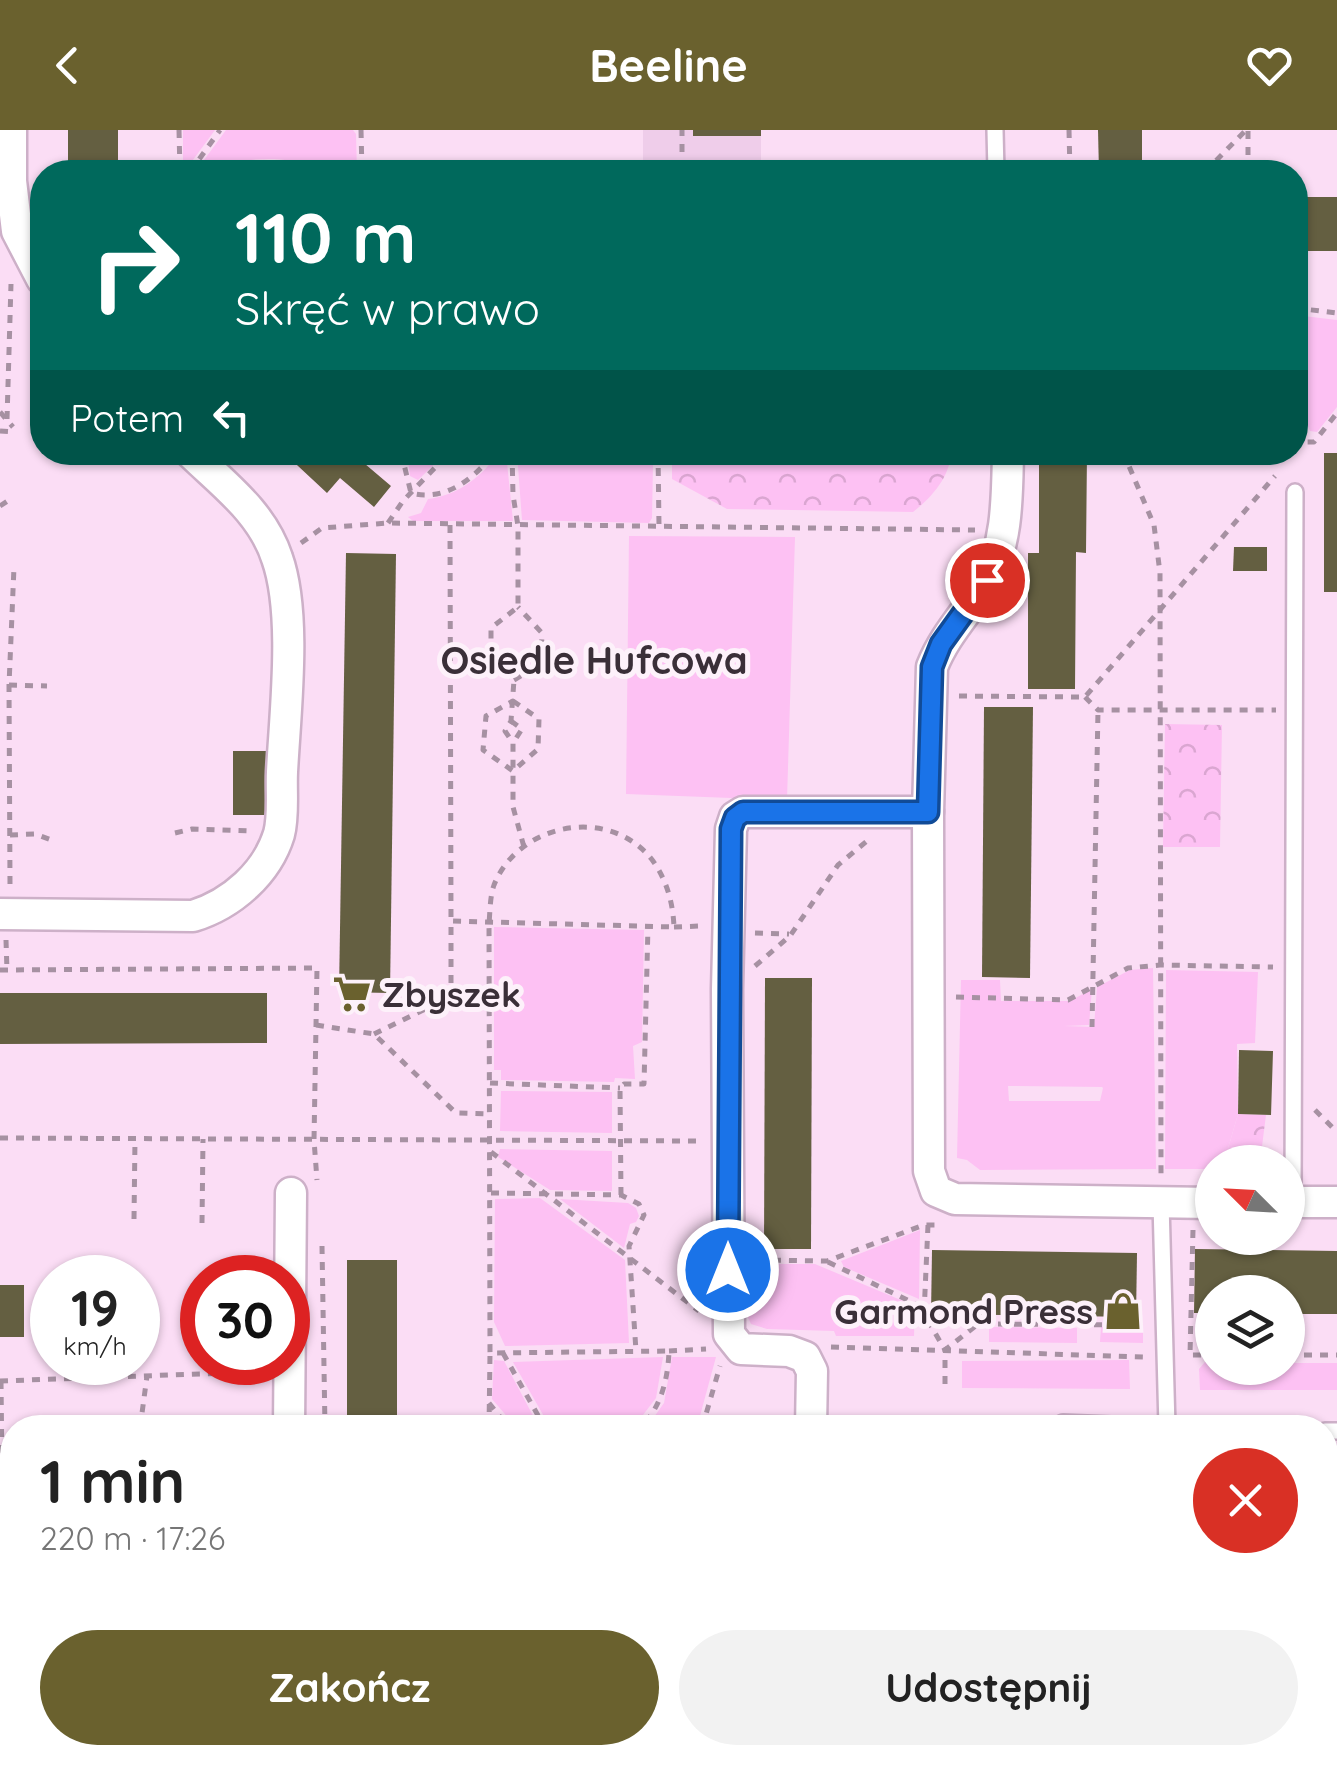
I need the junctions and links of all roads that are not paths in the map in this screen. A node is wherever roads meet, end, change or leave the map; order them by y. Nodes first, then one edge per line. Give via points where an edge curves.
1 (11, 130) edge
2 (995, 130) edge
3 (996, 160) edge
4 (30, 255) edge
5 (204, 465) edge
6 (1007, 465) edge
7 (1295, 492) dead end
8 (913, 812) junction
9 (5, 914) edge
10 (1290, 1145) edge
11 (305, 1196) road end
12 (1305, 1202) edge
13 (1337, 1202) edge
14 (1195, 1206) edge
15 (1161, 1213) junction
16 (289, 1415) edge
17 (811, 1415) edge
18 (1166, 1415) edge

1 - 4 street via 17,231
2 - 3 lane
5 - 9 street via 261,520 278,560 286,659 279,832 252,878 214,909 194,916
6 - 8 street via 1003,530 987,580 932,667
7 - 10 lane
8 - 15 street via 928,997 929,1171 936,1191 955,1199
8 - 17 street via 743,812 731,829 729,1334 741,1348 805,1357 812,1371
11 - 16 street
12 - 13 street
14 - 15 street
15 - 18 lane via 1156,1325

